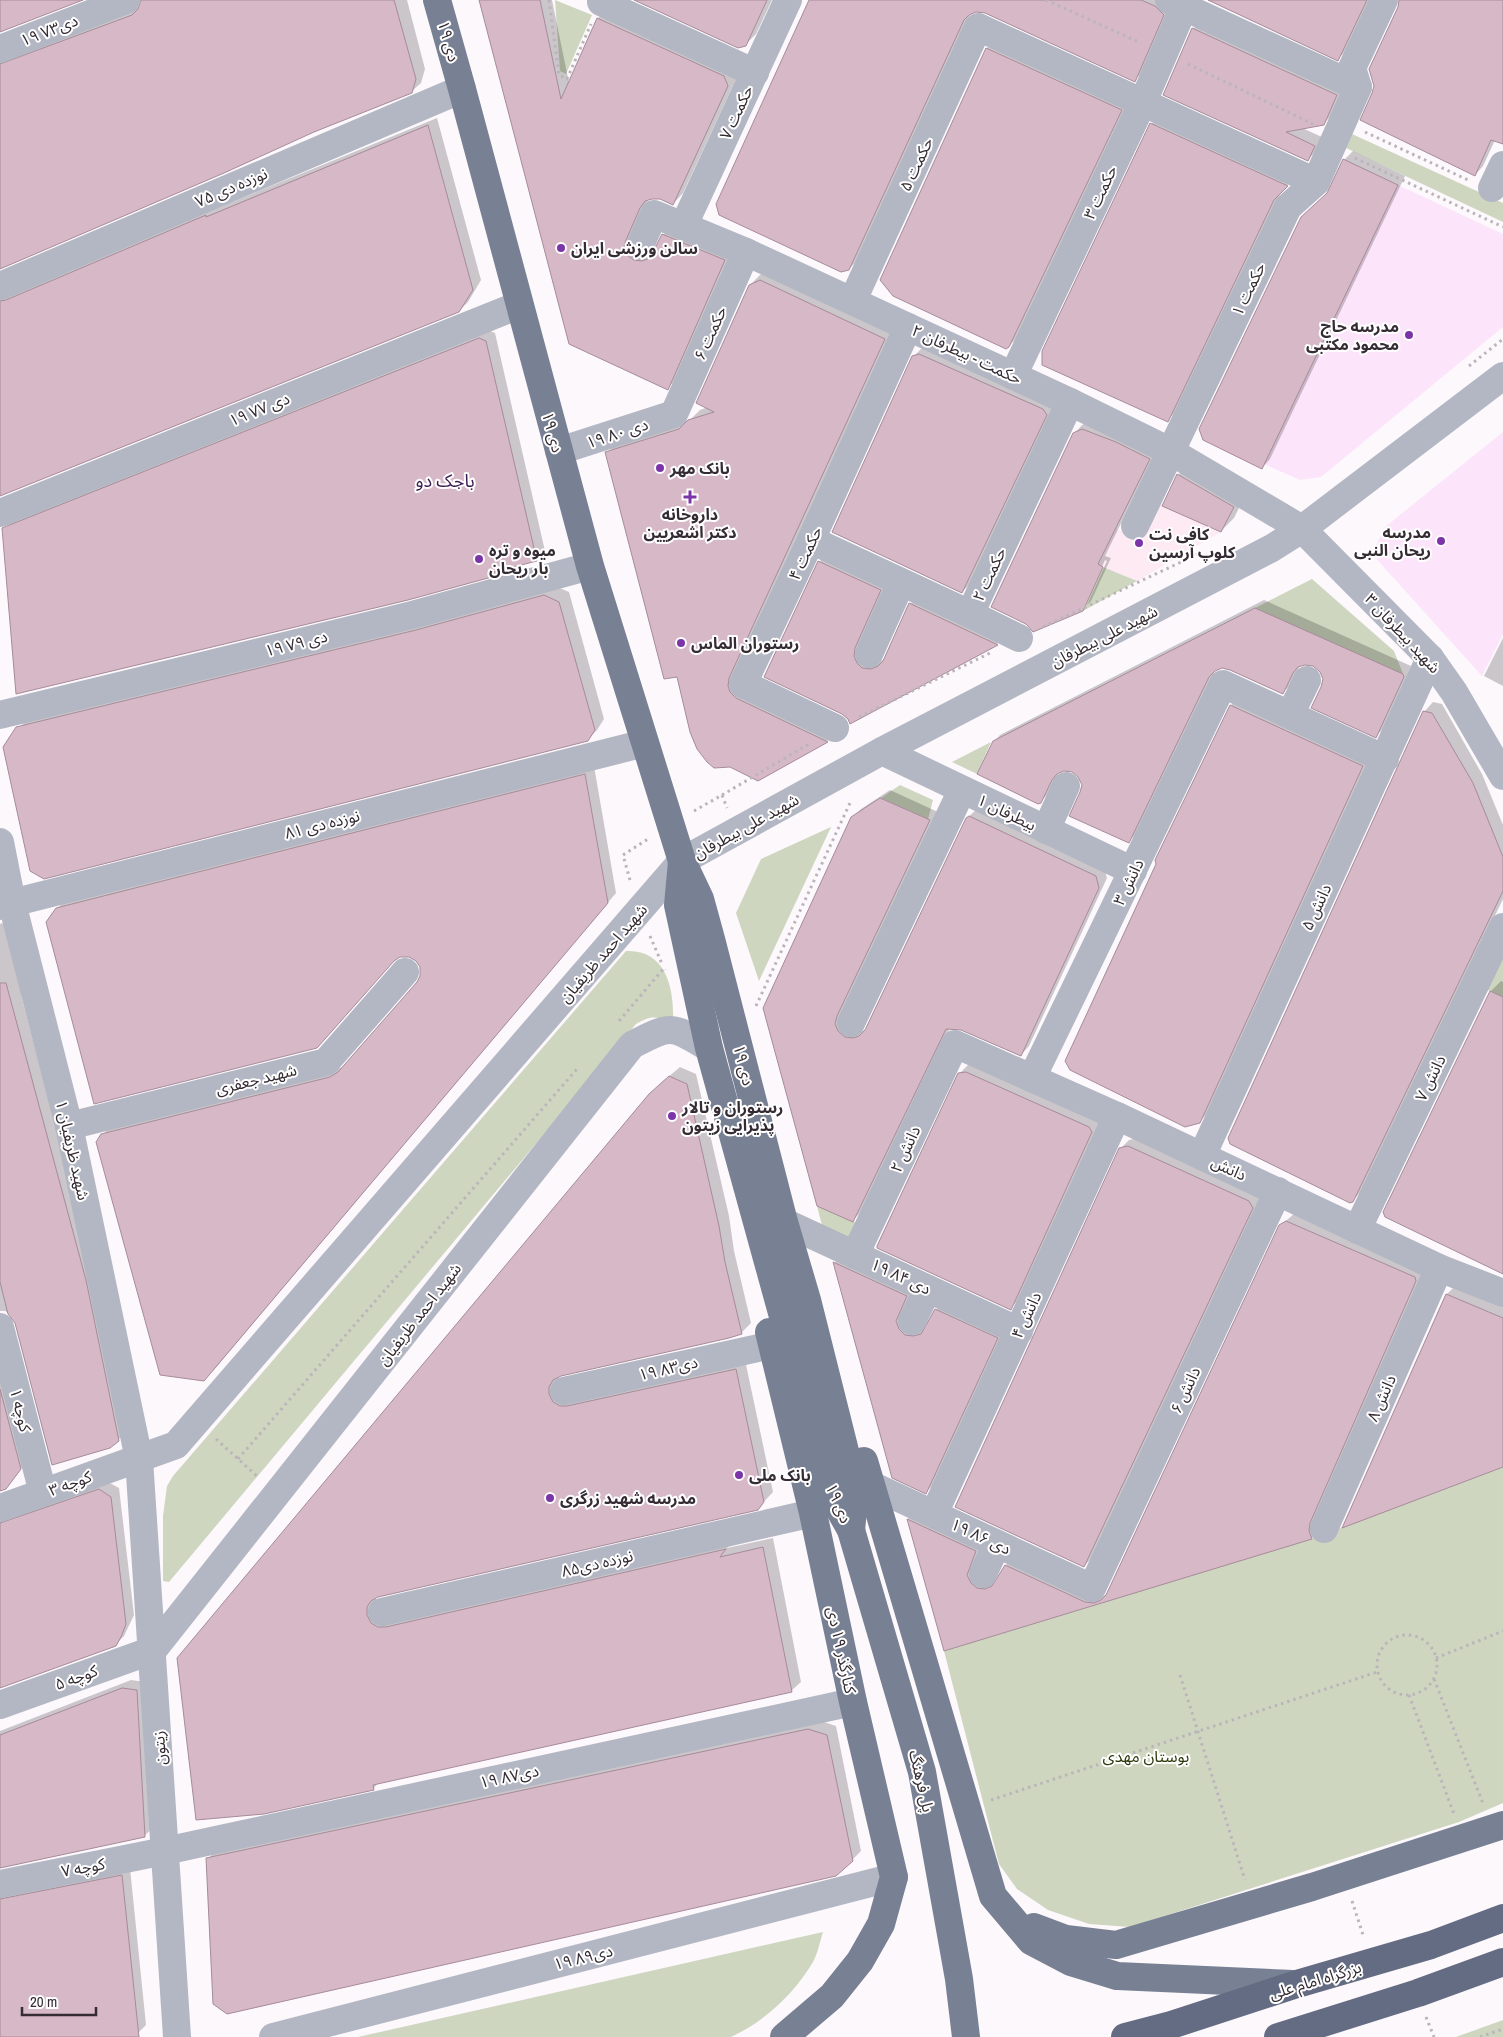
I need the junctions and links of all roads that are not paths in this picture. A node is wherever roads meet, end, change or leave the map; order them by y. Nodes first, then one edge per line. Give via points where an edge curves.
1 (126, 0) edge
2 (437, 0) edge
3 (788, 0) edge
4 (1384, 0) edge
5 (600, 1) edge
6 (1180, 2) edge
7 (0, 49) edge
8 (754, 73) junction
9 (1358, 87) junction
10 (462, 89) junction
11 (1143, 102) junction
12 (1316, 182) junction
13 (684, 225) junction
14 (640, 246) dead end
15 (746, 252) junction
16 (0, 286) edge
17 (853, 300) junction
18 (518, 305) junction
19 (908, 327) junction
20 (1013, 376) junction
21 (1503, 376) edge
22 (1070, 402) junction
23 (674, 414) joint
24 (1170, 451) junction
25 (559, 452) junction
26 (0, 513) edge
27 (1135, 526) dead end
28 (1302, 529) junction
29 (811, 540) junction
30 (590, 566) junction
31 (901, 582) junction
32 (970, 614) junction
33 (1019, 638) road end
34 (869, 654) dead end
35 (1430, 658) junction
36 (1307, 680) dead end
37 (0, 715) edge
38 (1290, 715) junction
39 (835, 728) road end
40 (645, 743) junction
41 (882, 751) junction
42 (1384, 758) junction
43 (1503, 776) edge
44 (1066, 786) dead end
45 (962, 790) junction
46 (1046, 830) junction
47 (0, 842) edge
48 (682, 861) junction
49 (1133, 871) junction
50 (6, 904) edge
51 (1503, 927) edge
52 (405, 972) dead end
53 (851, 1023) dead end
54 (955, 1044) joint
55 (709, 1048) junction
56 (1032, 1078) junction
57 (1117, 1116) junction
58 (69, 1126) junction
59 (1202, 1156) junction
60 (1278, 1192) junction
61 (771, 1224) junction
62 (1357, 1230) junction
63 (855, 1255) junction
64 (1439, 1268) junction
65 (928, 1289) junction
66 (1503, 1293) edge
67 (806, 1300) junction
68 (912, 1321) dead end
69 (0, 1327) edge
70 (1019, 1331) junction
71 (772, 1345) junction
72 (564, 1391) dead end
73 (139, 1459) junction
74 (870, 1485) junction
75 (43, 1493) junction
76 (0, 1508) edge
77 (813, 1513) junction
78 (934, 1514) junction
79 (1324, 1528) dead end
80 (851, 1530) junction
81 (997, 1544) junction
82 (983, 1574) dead end
83 (1092, 1588) joint
84 (382, 1612) dead end
85 (153, 1650) junction
86 (852, 1702) junction
87 (0, 1705) edge
88 (1498, 1827) edge
89 (165, 1851) junction
90 (894, 1877) junction
91 (0, 1884) edge
92 (993, 1896) junction
93 (1503, 1918) edge
94 (1503, 1962) edge
95 (1468, 1974) junction
96 (1503, 1976) edge
97 (1297, 1984) junction
98 (177, 2037) edge
99 (273, 2037) edge
100 (784, 2037) edge
101 (966, 2037) edge
102 (1125, 2037) edge
103 (1278, 2037) edge

1 - 7 street, ۱۹ دی۷۳
2 - 10 main road, ۱۹ دی
3 - 8 street, حکمت ۷
4 - 9 street via 1352,68
5 - 8 street
6 - 9 street
6 - 11 street, حکمت ۳
8 - 13 street, حکمت ۷
9 - 12 street, حکمت ۱
10 - 16 street, نوزده دی ۷۵
10 - 18 main road, ۱۹ دی
11 - 12 street
11 - 17 street, حکمت ۵ via 978,27
11 - 20 street, حکمت ۳
12 - 24 street, حکمت ۱ via 1288,207
13 - 14 street, حکمت - بیطرفان ۲ via 654,214
13 - 15 street, حکمت - بیطرفان ۲
15 - 17 street, حکمت - بیطرفان ۲
15 - 23 street, حکمت ۶
17 - 19 street, حکمت - بیطرفان ۲
18 - 25 main road, ۱۹ دی
18 - 26 street, ۱۹ دی ۷۷
19 - 20 street, حکمت - بیطرفان ۲
19 - 29 street, حکمت ۴
20 - 22 street, حکمت - بیطرفان ۲
21 - 28 street, شهید علی بیطرفان
22 - 24 street, حکمت - بیطرفان ۲
22 - 32 street, حکمت ۲
23 - 25 street, ۱۹ دی ۸۰
24 - 27 street, حکمت ۱
24 - 28 street, حکمت - بیطرفان ۲
25 - 30 main road, ۱۹ دی
28 - 35 street, شهید بیطرفان ۳
28 - 41 street, شهید علی بیطرفان via 1216,579
29 - 31 street, حکمت ۲
29 - 39 street, حکمت ۴ via 743,684
30 - 37 street, ۱۹ دی ۷۹ via 412,615
30 - 40 main road, ۱۹ دی
31 - 32 street, حکمت ۲
31 - 34 street
32 - 33 street
35 - 42 street, دانش ۵
35 - 43 street, شهید بیطرفان ۳ via 1454,692
36 - 38 street
38 - 42 street
38 - 49 street, دانش ۳ via 1223,684
40 - 48 main road, ۱۹ دی
40 - 50 street, نوزده دی ۸۱
41 - 45 street, بیطرفان ۱
41 - 48 street, شهید علی بیطرفان
42 - 59 street, دانش ۵
44 - 46 street
45 - 46 street, بیطرفان ۱
45 - 53 street
46 - 49 street, بیطرفان ۱
47 - 50 street, شهید ظریفیان ۱
48 - 55 main road, ۱۹ دی via 678,905
48 - 61 main road, ۱۹ دی via 700,899
48 - 73 street, شهید احمد ظریفیان via 176,1445
49 - 56 street, دانش ۳
50 - 58 street, شهید ظریفیان ۱
51 - 62 street, دانش ۷
52 - 58 street, شهید جعفری via 326,1062
54 - 56 street, دانش
54 - 63 street, ۲ دانش
55 - 61 main road, ۱۹ دی
55 - 85 street, شهید احمد ظریفیان via 678,1030 661,1030 632,1045
56 - 57 street, دانش
57 - 59 street, دانش
57 - 70 street, دانش ۴
58 - 73 street, شهید ظریفیان ۱
59 - 60 street, دانش
60 - 62 street, دانش
60 - 83 street, ۶ دانش
61 - 63 street, ۱۹ دی ۸۴
61 - 67 main road, ۱۹ دی
61 - 71 main road, کنارگذر ۱۹ دی via 757,1288
61 - 80 main road, ۱۹ دی via 833,1498
62 - 64 street, دانش
63 - 65 street, ۱۹ دی ۸۴
64 - 66 street, دانش
64 - 79 street, دانش ۸
65 - 68 street
65 - 70 street, ۱۹ دی ۸۴
67 - 74 main road via 830,1327
67 - 80 main road, ۱۹ دی via 855,1491
69 - 75 street, کوچه ۱
70 - 78 street, دانش ۴
71 - 72 street, ۱۹ دی۸۳
71 - 77 main road, کنارگذر ۱۹ دی
73 - 75 street, کوچه ۳
73 - 85 street, زيتون
74 - 78 street, ۱۹ دی ۸۶
74 - 92 main road
75 - 76 street, کوچه ۳
77 - 84 street, نوزده دی۸۵
77 - 86 main road, کنارگذر ۱۹ دی
78 - 81 street, ۱۹ دی ۸۶
80 - 101 main road, پل فرهنگ via 922,1772 960,1979
81 - 82 street
81 - 83 street, ۱۹ دی ۸۶
85 - 87 street, کوچه ۵
85 - 89 street, زيتون
86 - 89 street, ۱۹ دی۸۷
86 - 90 main road, کنارگذر ۱۹ دی
88 - 92 main road via 1116,1945 1066,1940 1032,1926
89 - 91 street, کوچه ۷
89 - 98 street, زيتون
90 - 99 street, ۱۹ دی۸۹
90 - 100 main road, کنارگذر ۱۹ دی via 881,1924 860,1961 832,1996
92 - 97 main road via 1031,1941 1071,1962 1118,1976
93 - 97 highway, بزرگراه امام علی via 1431,1946
94 - 95 highway
95 - 96 main road
95 - 103 highway
97 - 102 highway, بزرگراه امام علی

